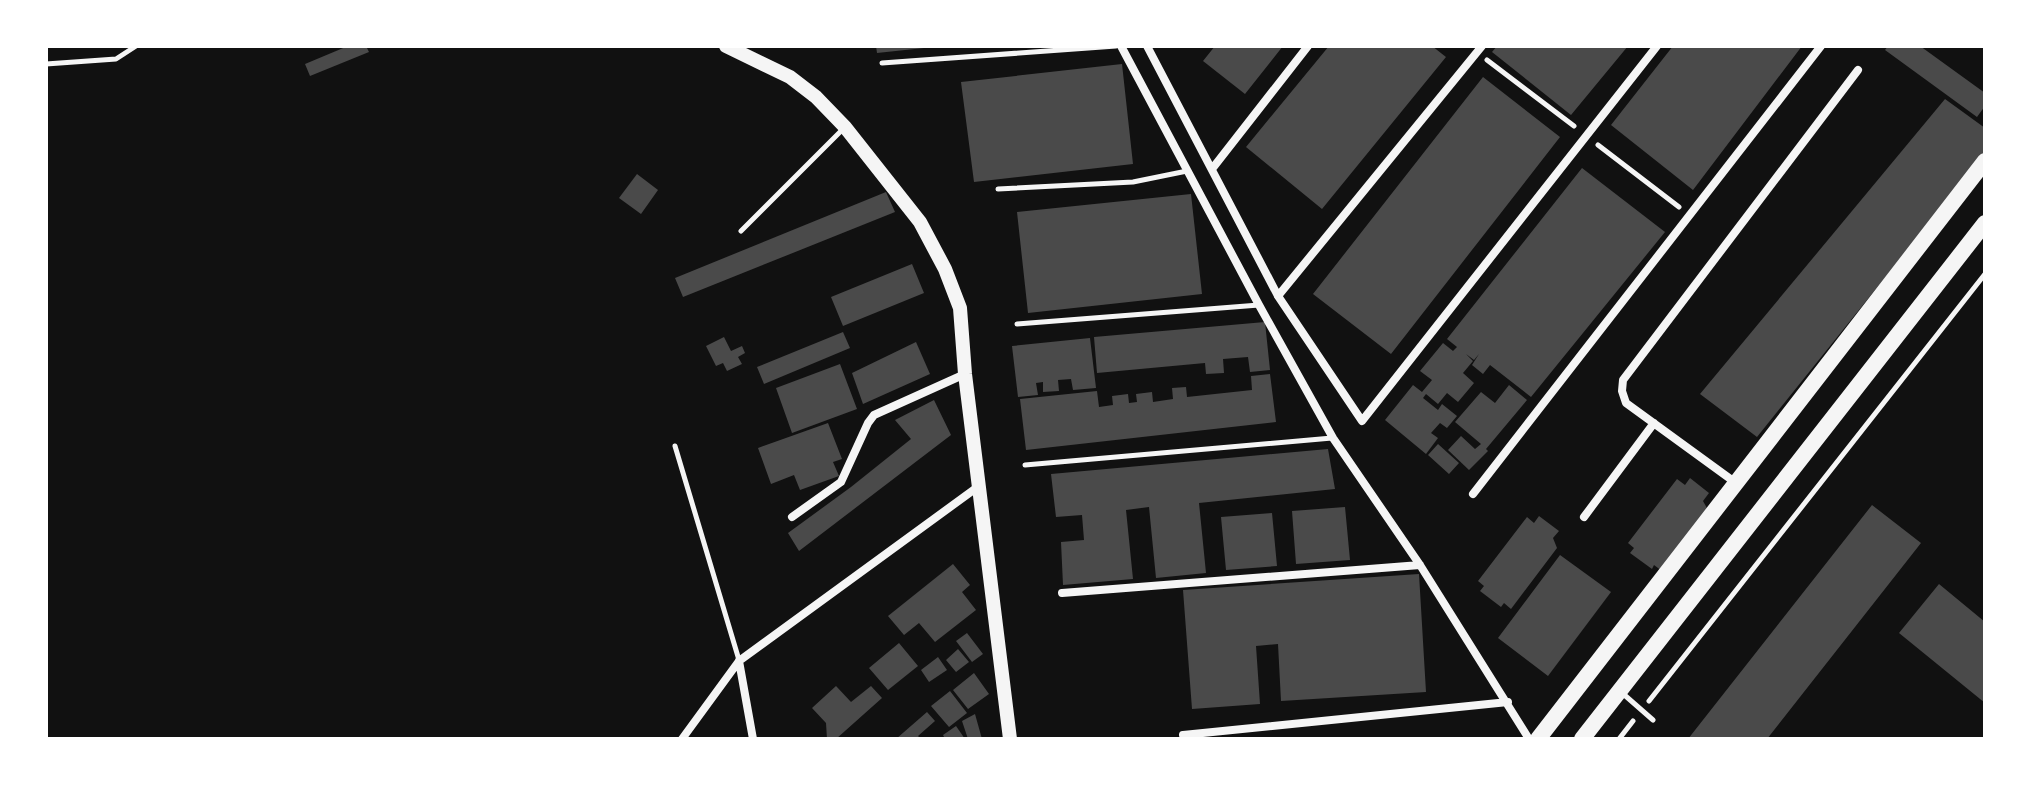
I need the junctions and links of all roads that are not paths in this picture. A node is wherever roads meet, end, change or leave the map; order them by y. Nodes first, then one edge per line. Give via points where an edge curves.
1 (726, 46) edge
2 (1118, 46) edge
3 (1147, 46) edge
4 (1308, 46) edge
5 (1482, 46) edge
6 (1657, 46) edge
7 (1821, 46) edge
8 (882, 63) dead end
9 (1858, 70) dead end
10 (845, 127) junction
11 (1985, 161) edge
12 (1212, 169) junction
13 (1188, 170) junction
14 (998, 189) dead end
15 (1985, 223) edge
16 (741, 231) dead end
17 (1278, 296) junction
18 (1259, 305) junction
19 (1017, 324) dead end
20 (965, 374) junction
21 (1654, 423) junction
22 (1333, 438) junction
23 (675, 446) dead end
24 (1025, 465) dead end
25 (1736, 483) junction
26 (979, 486) junction
27 (1473, 494) dead end
28 (792, 517) dead end
29 (1584, 517) dead end
30 (1420, 565) junction
31 (1062, 593) dead end
32 (739, 661) junction
33 (1620, 690) junction
34 (1508, 702) junction
35 (1653, 720) dead end
36 (1183, 735) dead end
37 (682, 739) edge
38 (753, 739) edge
39 (1010, 739) edge
40 (1529, 739) edge
41 (1538, 739) edge
42 (1582, 739) edge

1 - 10 street via 790,77
2 - 8 lane
2 - 13 street
3 - 12 street
4 - 12 street
5 - 17 street
6 - 17 street via 1362,421
7 - 27 street
9 - 21 street via 1623,380 1626,403
10 - 16 lane
10 - 20 street via 920,222 945,269 960,308
11 - 25 main road
12 - 17 street
13 - 14 lane via 1133,182
13 - 18 street
15 - 33 main road
18 - 19 lane
18 - 22 street
20 - 26 street
20 - 28 street via 874,415 841,482
21 - 25 street
21 - 29 street
22 - 24 lane
22 - 30 street
23 - 32 lane
25 - 41 main road
26 - 32 street
26 - 39 street
30 - 31 street
30 - 34 street
32 - 37 street
32 - 38 street
33 - 35 lane
33 - 42 main road
34 - 36 street
34 - 40 street

